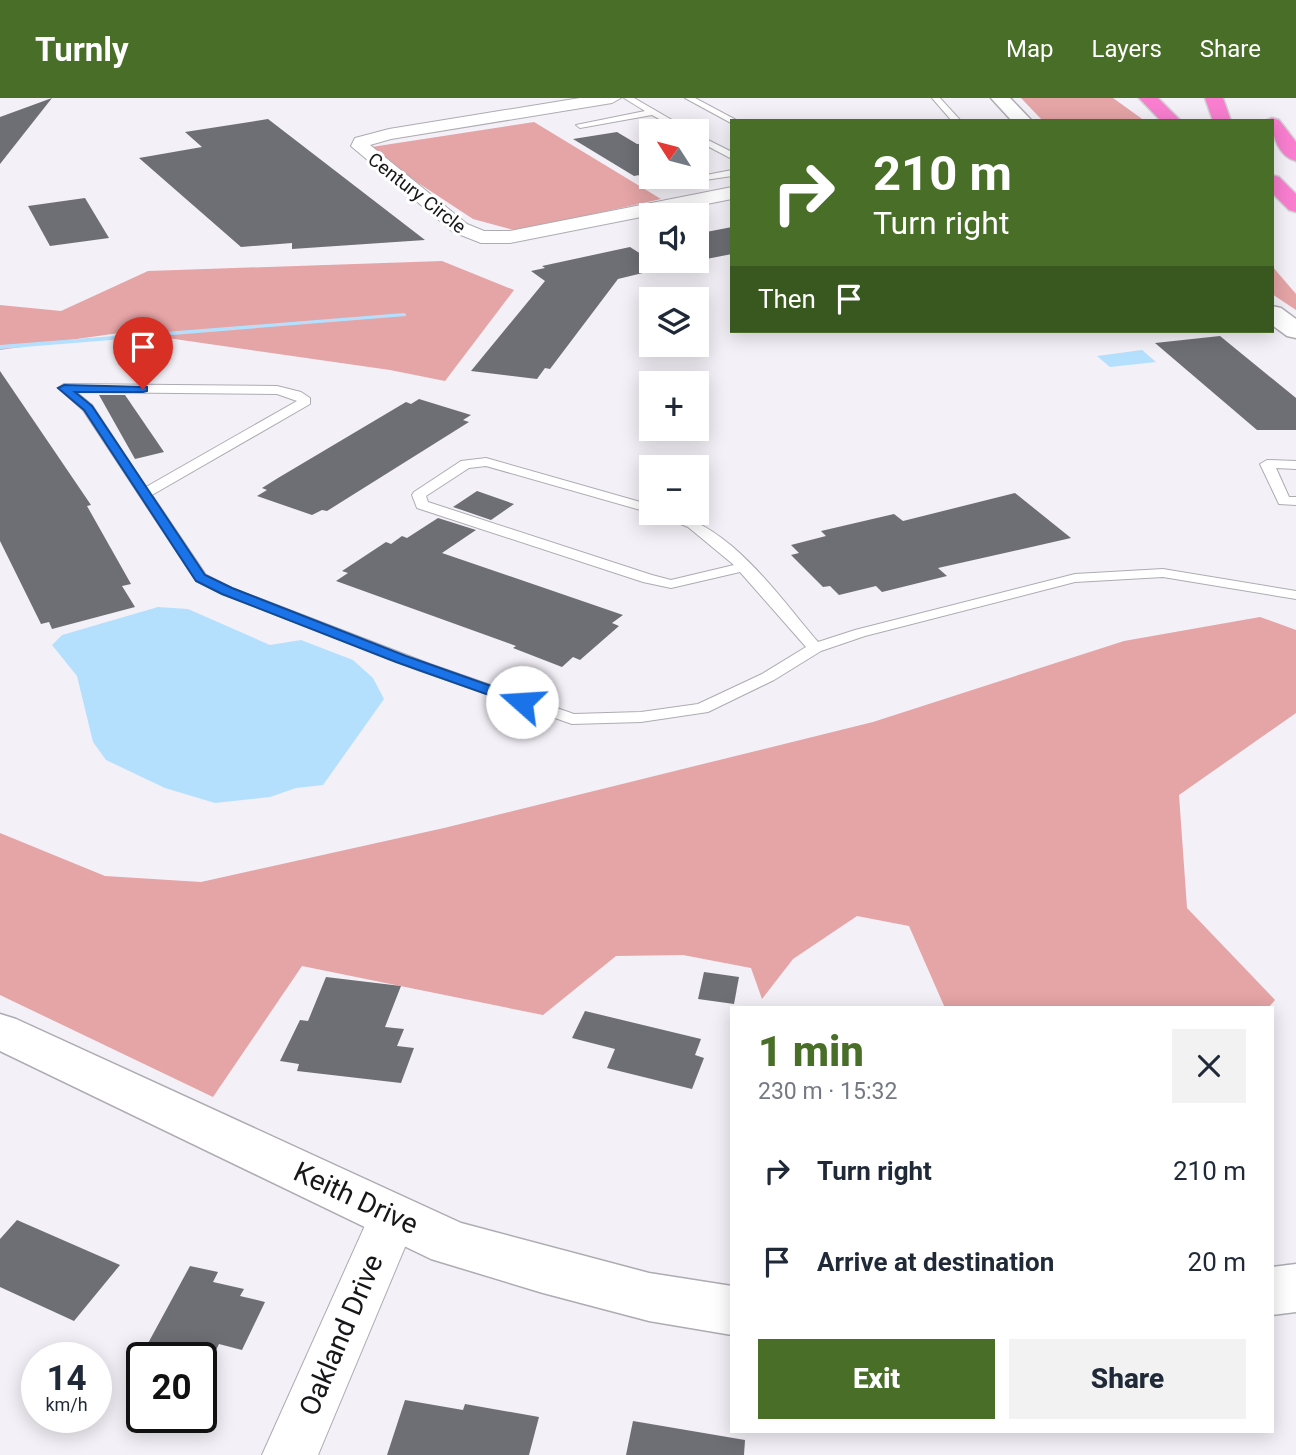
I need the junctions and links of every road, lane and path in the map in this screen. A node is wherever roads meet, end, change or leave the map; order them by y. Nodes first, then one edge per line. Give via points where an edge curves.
1 (612, 98) edge
2 (628, 98) edge
3 (694, 98) edge
4 (936, 98) edge
5 (1000, 98) edge
6 (1148, 98) edge
7 (1214, 98) edge
8 (652, 112) junction
9 (665, 119) edge
10 (731, 119) edge
11 (955, 119) edge
12 (1021, 119) edge
13 (1170, 119) edge
14 (1221, 119) edge
15 (580, 125) dead end
16 (1274, 126) edge
17 (709, 143) edge
18 (730, 155) edge
19 (1296, 155) edge
20 (730, 173) edge
21 (709, 176) edge
22 (1274, 183) edge
23 (730, 193) edge
24 (1274, 197) edge
25 (1296, 209) edge
26 (1274, 314) edge
27 (1296, 331) edge
28 (1296, 465) edge
29 (144, 494) junction
30 (1296, 501) edge
31 (639, 506) edge
32 (694, 525) edge
33 (743, 567) junction
34 (1296, 595) edge
35 (815, 648) junction
36 (0, 1031) edge
37 (393, 1216) junction
38 (1296, 1288) edge
39 (1274, 1292) edge
40 (730, 1311) edge
41 (290, 1455) edge

1 - 23 street, Century Circle via 389,134 360,146 460,228 481,237 510,237
2 - 8 lane
3 - 10 lane
4 - 11 lane
5 - 12 street
6 - 13 highway
7 - 14 highway
8 - 9 lane
8 - 15 lane
16 - 19 highway
17 - 18 lane
20 - 21 lane
22 - 25 highway
24 - 25 highway
26 - 27 street
28 - 30 lane via 1267,464 1284,501
29 - 29 lane via 88,408 64,388 277,390 306,401
29 - 35 lane via 201,578 424,667 572,719 641,717 702,708 768,677
31 - 33 lane via 485,461 466,464 419,495 422,505 648,579 671,584
32 - 33 lane
33 - 35 lane
34 - 35 lane via 1163,573 1075,578
36 - 37 street, Keith Drive
37 - 40 street, Keith Drive via 450,1242 543,1270 649,1297
37 - 41 street, Oakland Drive
38 - 39 street

